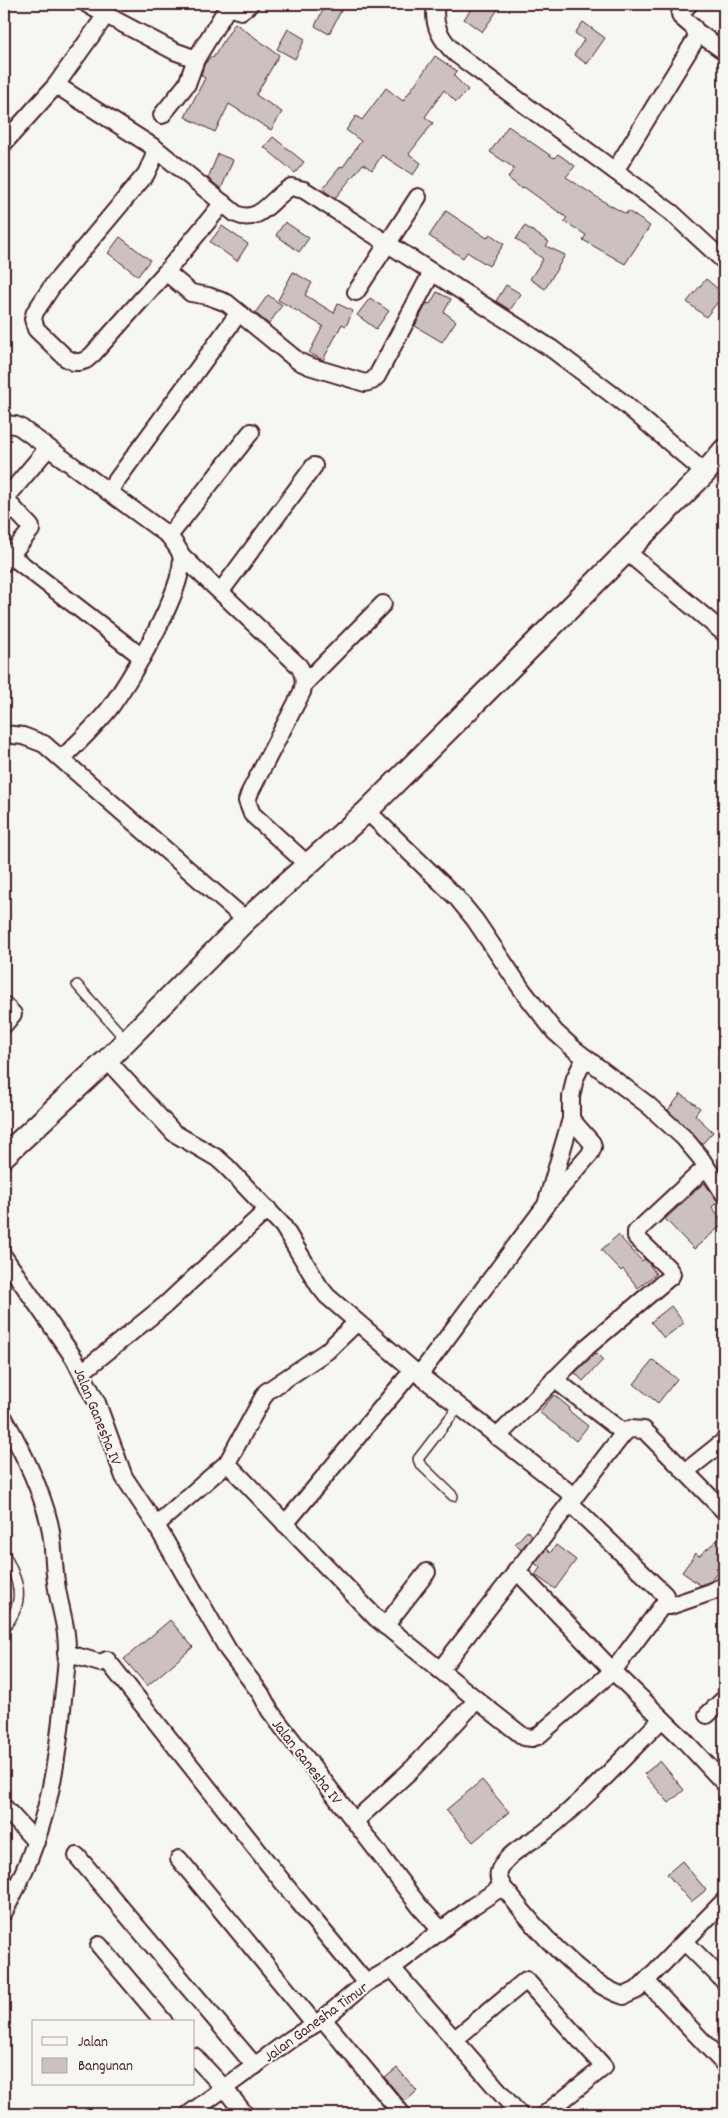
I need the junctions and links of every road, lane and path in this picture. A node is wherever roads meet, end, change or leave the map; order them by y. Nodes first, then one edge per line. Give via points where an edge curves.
1 (87, 4) edge
2 (250, 4) edge
3 (436, 4) edge
4 (689, 4) edge
5 (106, 15) junction
6 (697, 32) junction
7 (724, 51) edge
8 (196, 59) junction
9 (56, 86) junction
10 (162, 115) dead end
11 (4, 143) edge
12 (155, 148) junction
13 (615, 171) junction
14 (418, 197) dead end
15 (222, 203) junction
16 (388, 243) junction
17 (724, 261) edge
18 (166, 272) junction
19 (432, 272) junction
20 (356, 292) dead end
21 (238, 314) junction
22 (4, 424) edge
23 (251, 432) dead end
24 (48, 448) junction
25 (724, 450) edge
26 (314, 466) dead end
27 (706, 473) junction
28 (108, 492) junction
29 (169, 536) junction
30 (627, 552) junction
31 (181, 555) junction
32 (7, 559) edge
33 (221, 591) junction
34 (383, 604) dead end
35 (724, 633) edge
36 (142, 657) junction
37 (305, 683) junction
38 (4, 734) edge
39 (62, 759) junction
40 (367, 811) junction
41 (308, 865) junction
42 (246, 920) junction
43 (77, 985) dead end
44 (4, 1005) edge
45 (4, 1025) edge
46 (126, 1041) junction
47 (585, 1058) junction
48 (107, 1060) junction
49 (571, 1119) junction
50 (4, 1156) edge
51 (706, 1167) junction
52 (724, 1194) edge
53 (546, 1204) junction
54 (268, 1209) junction
55 (4, 1257) edge
56 (356, 1322) junction
57 (82, 1372) junction
58 (416, 1372) junction
59 (554, 1378) junction
60 (459, 1406) junction
61 (4, 1418) edge
62 (624, 1432) junction
63 (497, 1437) junction
64 (724, 1441) edge
65 (227, 1463) junction
66 (685, 1472) junction
67 (453, 1496) dead end
68 (572, 1500) junction
69 (724, 1511) edge
70 (285, 1524) junction
71 (156, 1526) junction
72 (4, 1553) edge
73 (516, 1570) junction
74 (427, 1572) dead end
75 (723, 1586) dead end
76 (663, 1606) junction
77 (385, 1626) junction
78 (4, 1628) edge
79 (66, 1652) junction
80 (440, 1670) junction
81 (613, 1671) junction
82 (477, 1700) junction
83 (724, 1700) edge
84 (707, 1715) dead end
85 (662, 1719) junction
86 (724, 1783) edge
87 (4, 1807) edge
88 (355, 1821) junction
89 (36, 1842) junction
90 (77, 1856) dead end
91 (179, 1858) dead end
92 (505, 1890) junction
93 (724, 1901) edge
94 (4, 1912) edge
95 (440, 1929) junction
96 (685, 1942) junction
97 (99, 1946) dead end
98 (392, 1968) junction
99 (646, 1981) junction
100 (724, 1981) edge
101 (366, 1982) junction
102 (162, 2020) edge
103 (319, 2021) junction
104 (454, 2040) junction
105 (195, 2057) edge
106 (724, 2064) edge
107 (255, 2066) junction
108 (224, 2088) junction
109 (189, 2114) edge
110 (245, 2114) edge
111 (402, 2114) edge
112 (519, 2114) edge
113 (545, 2114) edge

1 - 5 street
2 - 8 street via 241,11 226,10
3 - 13 street via 435,21 447,45
4 - 6 street via 680,14
5 - 8 street
5 - 9 street
6 - 7 street
6 - 13 street via 696,41
8 - 10 street via 187,84
9 - 11 street
9 - 12 street
12 - 15 street
12 - 18 street via 146,174 53,285 35,312 33,324 66,358 74,362 86,360
13 - 17 street via 672,213
14 - 16 street
15 - 16 street via 236,214 250,218 286,190 297,188
15 - 18 street
16 - 19 street
16 - 20 street
18 - 21 street via 191,293 221,300
19 - 21 street via 377,376 365,382 298,361
19 - 27 street via 591,377
21 - 28 street
22 - 24 street via 15,424
23 - 29 street
24 - 28 street
24 - 32 street via 4,499 31,527
25 - 27 street
26 - 33 street
27 - 30 street
28 - 29 street
29 - 31 street
30 - 35 street
30 - 40 street
31 - 33 street
31 - 36 street via 178,582
32 - 36 street
33 - 37 street via 299,666
34 - 37 street
36 - 39 street via 108,709
37 - 41 street via 247,801 252,814
38 - 39 street via 33,738
39 - 42 street
40 - 41 street
40 - 47 street via 457,898 476,920 538,1012
41 - 42 street
42 - 46 street
43 - 46 lane
44 - 45 street via 13,1014
46 - 48 street
47 - 49 street via 572,1091
47 - 51 street via 663,1119 684,1138
48 - 50 street
48 - 54 street via 174,1133 217,1158
49 - 53 street
49 - 53 street via 593,1147
51 - 52 street
51 - 59 street via 636,1232 636,1237 668,1268 671,1276
53 - 58 street
54 - 56 street via 284,1226 318,1286
54 - 57 street via 165,1305
55 - 57 street, Jalan Ganesha IV
56 - 58 street
56 - 65 street via 327,1351 266,1392
57 - 71 street, Jalan Ganesha IV via 124,1477
58 - 60 street
58 - 70 street
59 - 62 street
59 - 63 street
60 - 63 street
60 - 67 lane via 418,1459
61 - 79 street via 19,1445 49,1522
62 - 66 street via 644,1430
62 - 68 street
63 - 68 street
64 - 66 street
65 - 70 street
65 - 71 street
66 - 69 street
68 - 73 street
68 - 76 street via 665,1595
70 - 77 street
71 - 88 street, Jalan Ganesha IV via 228,1650 270,1711
72 - 78 lane via 19,1587 12,1619
73 - 80 street
73 - 81 street
74 - 77 street
75 - 76 street
76 - 81 street
77 - 80 street
79 - 89 street via 55,1775
79 - 101 street via 100,1663 107,1660
80 - 82 street
81 - 82 street via 532,1738 519,1734
81 - 85 street
82 - 88 street via 412,1769
83 - 84 street
85 - 86 street
85 - 92 street via 546,1831 503,1864 498,1879
87 - 89 street
88 - 95 street, Jalan Ganesha IV
89 - 94 street
90 - 107 street
91 - 103 street
92 - 95 street via 499,1889
92 - 99 street via 562,1953 603,1987 624,1996
93 - 96 street
95 - 98 street, Jalan Ganesha Timur
96 - 99 street
96 - 100 street
97 - 102 street
98 - 101 street, Jalan Ganesha Timur
98 - 104 street
99 - 106 street
101 - 103 street, Jalan Ganesha Timur
103 - 107 street, Jalan Ganesha Timur
103 - 111 street
104 - 112 street
104 - 113 street via 526,1980 604,2067
105 - 108 street
107 - 108 street, Jalan Ganesha Timur
108 - 109 street, Jalan Ganesha Timur
108 - 110 street

